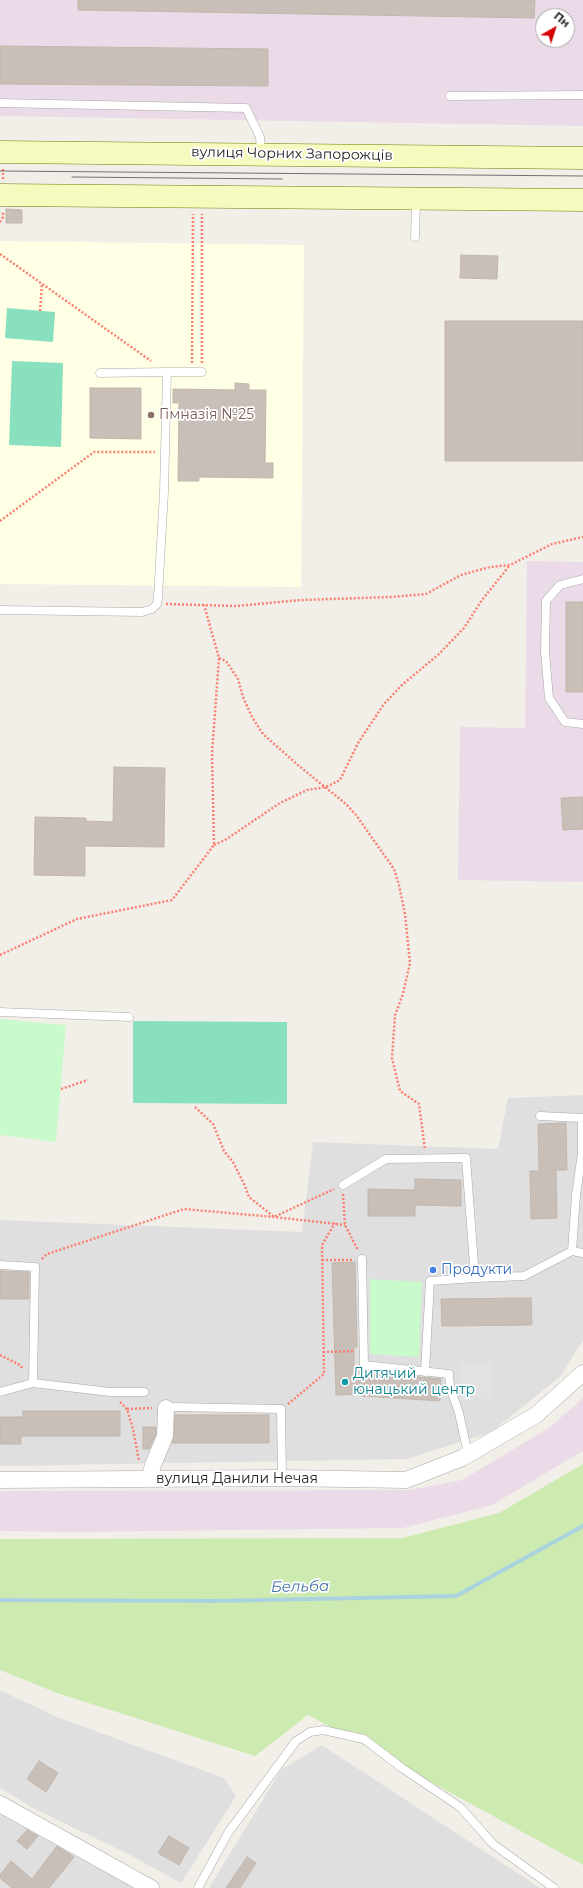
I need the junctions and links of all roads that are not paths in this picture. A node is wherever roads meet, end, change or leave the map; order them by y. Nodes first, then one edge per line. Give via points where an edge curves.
1 (583, 95) edge
2 (450, 96) dead end
3 (0, 103) edge
4 (2, 152) edge
5 (261, 154) junction
6 (583, 158) edge
7 (1, 195) edge
8 (416, 199) junction
9 (583, 200) edge
10 (415, 237) dead end
11 (100, 372) dead end
12 (167, 372) junction
13 (202, 372) road end
14 (583, 578) edge
15 (0, 610) edge
16 (583, 724) edge
17 (0, 1012) edge
18 (129, 1017) dead end
19 (540, 1116) dead end
20 (343, 1185) road end
21 (572, 1251) junction
22 (583, 1253) edge
23 (362, 1260) road end
24 (0, 1265) edge
25 (475, 1278) junction
26 (425, 1372) junction
27 (583, 1373) edge
28 (33, 1383) junction
29 (0, 1392) edge
30 (144, 1392) dead end
31 (170, 1408) joint
32 (468, 1454) junction
33 (282, 1478) junction
34 (146, 1479) junction
35 (0, 1480) edge
36 (0, 1804) edge
37 (151, 1888) edge
38 (198, 1888) edge
39 (554, 1888) edge

1 - 2 lane
3 - 5 lane via 246,108 260,137
4 - 5 main road, вулиця Чорних Запорожців
5 - 6 main road, вулиця Чорних Запорожців
7 - 8 main road
8 - 9 main road
8 - 10 lane
11 - 12 lane
12 - 13 lane
12 - 15 lane via 164,492 157,604 152,609 142,612
14 - 16 lane via 560,585 546,601 545,652 549,698 565,722
17 - 18 lane
19 - 21 lane via 582,1118 582,1153
20 - 25 lane via 386,1159 466,1158
21 - 22 lane
21 - 25 lane via 524,1276
23 - 26 lane via 364,1365
24 - 28 lane via 35,1267
25 - 26 lane via 430,1281
26 - 32 lane via 449,1374 450,1387
27 - 32 street, вулиця Данили Нечая via 536,1415
28 - 29 lane
28 - 30 lane via 110,1392
31 - 33 lane via 281,1409
31 - 34 street via 165,1436
32 - 33 street, вулиця Данили Нечая via 406,1480
33 - 34 street, вулиця Данили Нечая
34 - 35 street, вулиця Данили Нечая
36 - 37 street
38 - 39 lane via 228,1833 296,1741 310,1732 323,1730 364,1739 460,1807 493,1844

